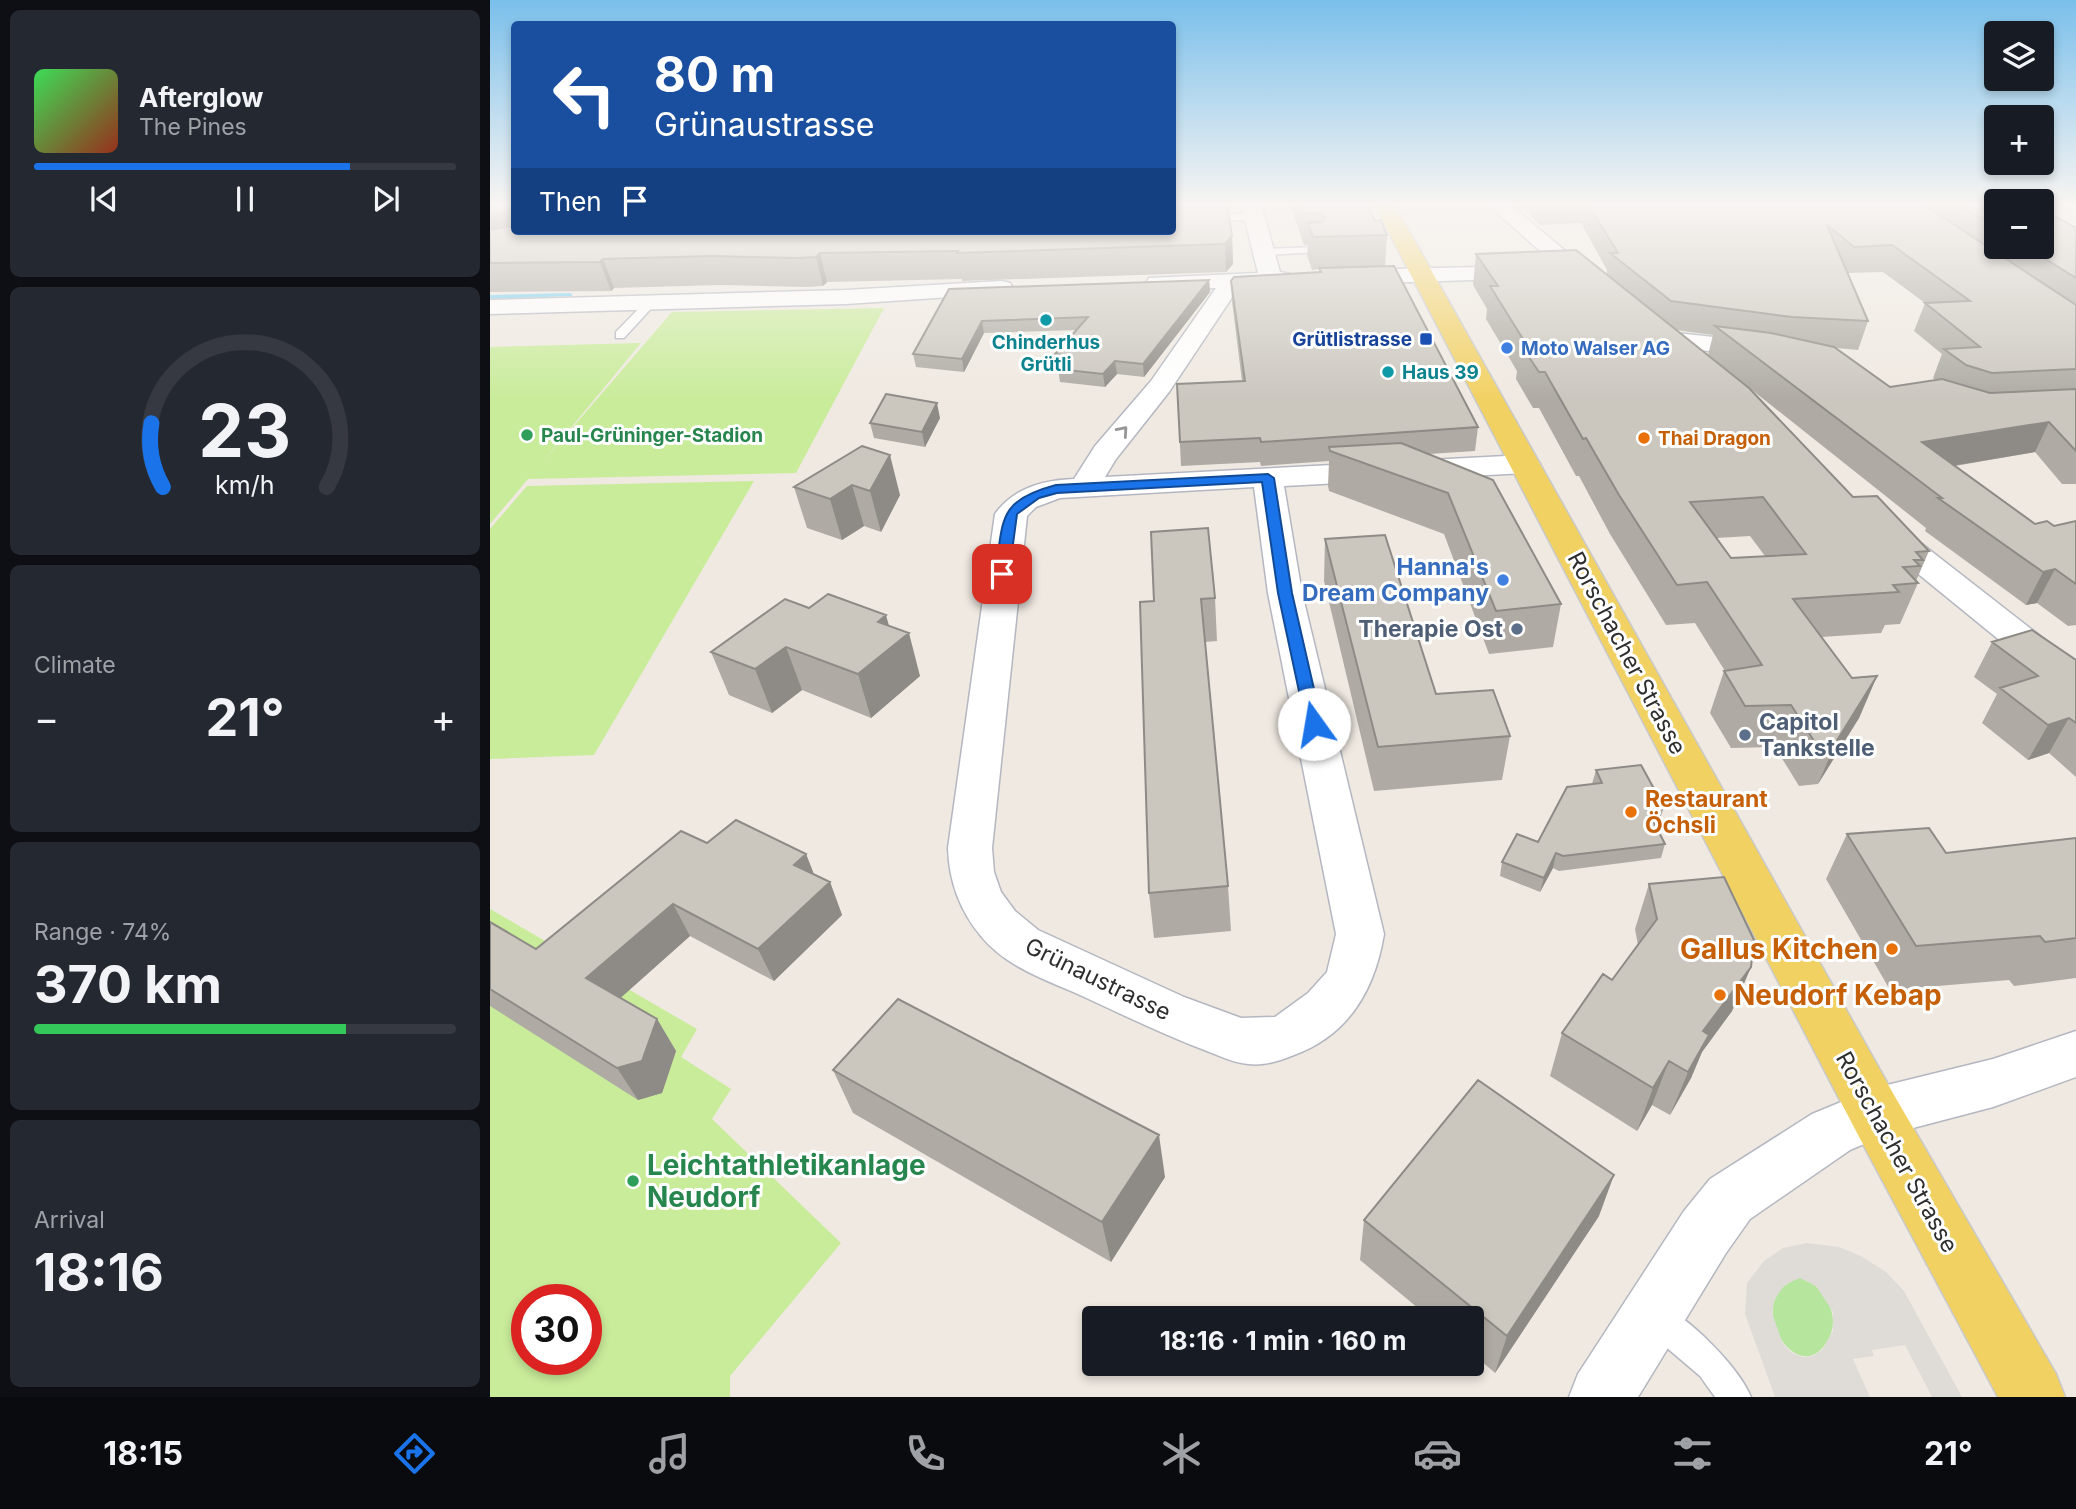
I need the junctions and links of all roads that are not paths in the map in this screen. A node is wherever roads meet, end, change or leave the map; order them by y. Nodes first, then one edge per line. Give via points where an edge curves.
1 (1268, 269) edge
2 (1420, 269) edge
3 (1574, 269) edge
4 (1577, 272) junction
5 (1423, 275) junction
6 (1271, 279) junction
7 (1231, 281) junction
8 (1129, 284) edge
9 (1020, 287) edge
10 (1609, 299) edge
11 (651, 302) junction
12 (490, 307) edge
13 (620, 335) dead end
14 (1783, 356) edge
15 (1693, 368) edge
16 (1525, 464) junction
17 (1268, 478) junction
18 (1085, 487) junction
19 (1864, 513) edge
20 (2076, 683) edge
21 (2076, 1054) edge
22 (1875, 1113) junction
23 (1651, 1314) junction
24 (1601, 1397) edge
25 (1735, 1397) edge
26 (2033, 1397) edge

1 - 6 street
2 - 5 main road, Rorschacher Strasse
3 - 4 street
4 - 5 street
4 - 10 street
5 - 6 street
5 - 16 main road, Rorschacher Strasse
6 - 7 street
7 - 8 street
18 -> 7 street via 1094,465 1148,402
9 - 11 street
11 - 12 street
11 - 13 lane
14 - 15 street via 1647,330
16 - 17 street, Grünaustrasse
16 - 22 main road, Rorschacher Strasse
17 - 18 street, Grünaustrasse
17 - 18 street, Grünaustrasse via 1285,593 1360,934 1352,975 1335,1002 1303,1028 1275,1041 1248,1043 1195,1026 1024,945 999,926 973,881 970,836 1008,521 1017,507 1034,495
19 - 20 street
21 - 22 street via 1993,1083
22 - 23 street via 1831,1132 1730,1199
22 - 26 main road, Rorschacher Strasse
23 - 24 street
23 - 25 lane via 1711,1366

